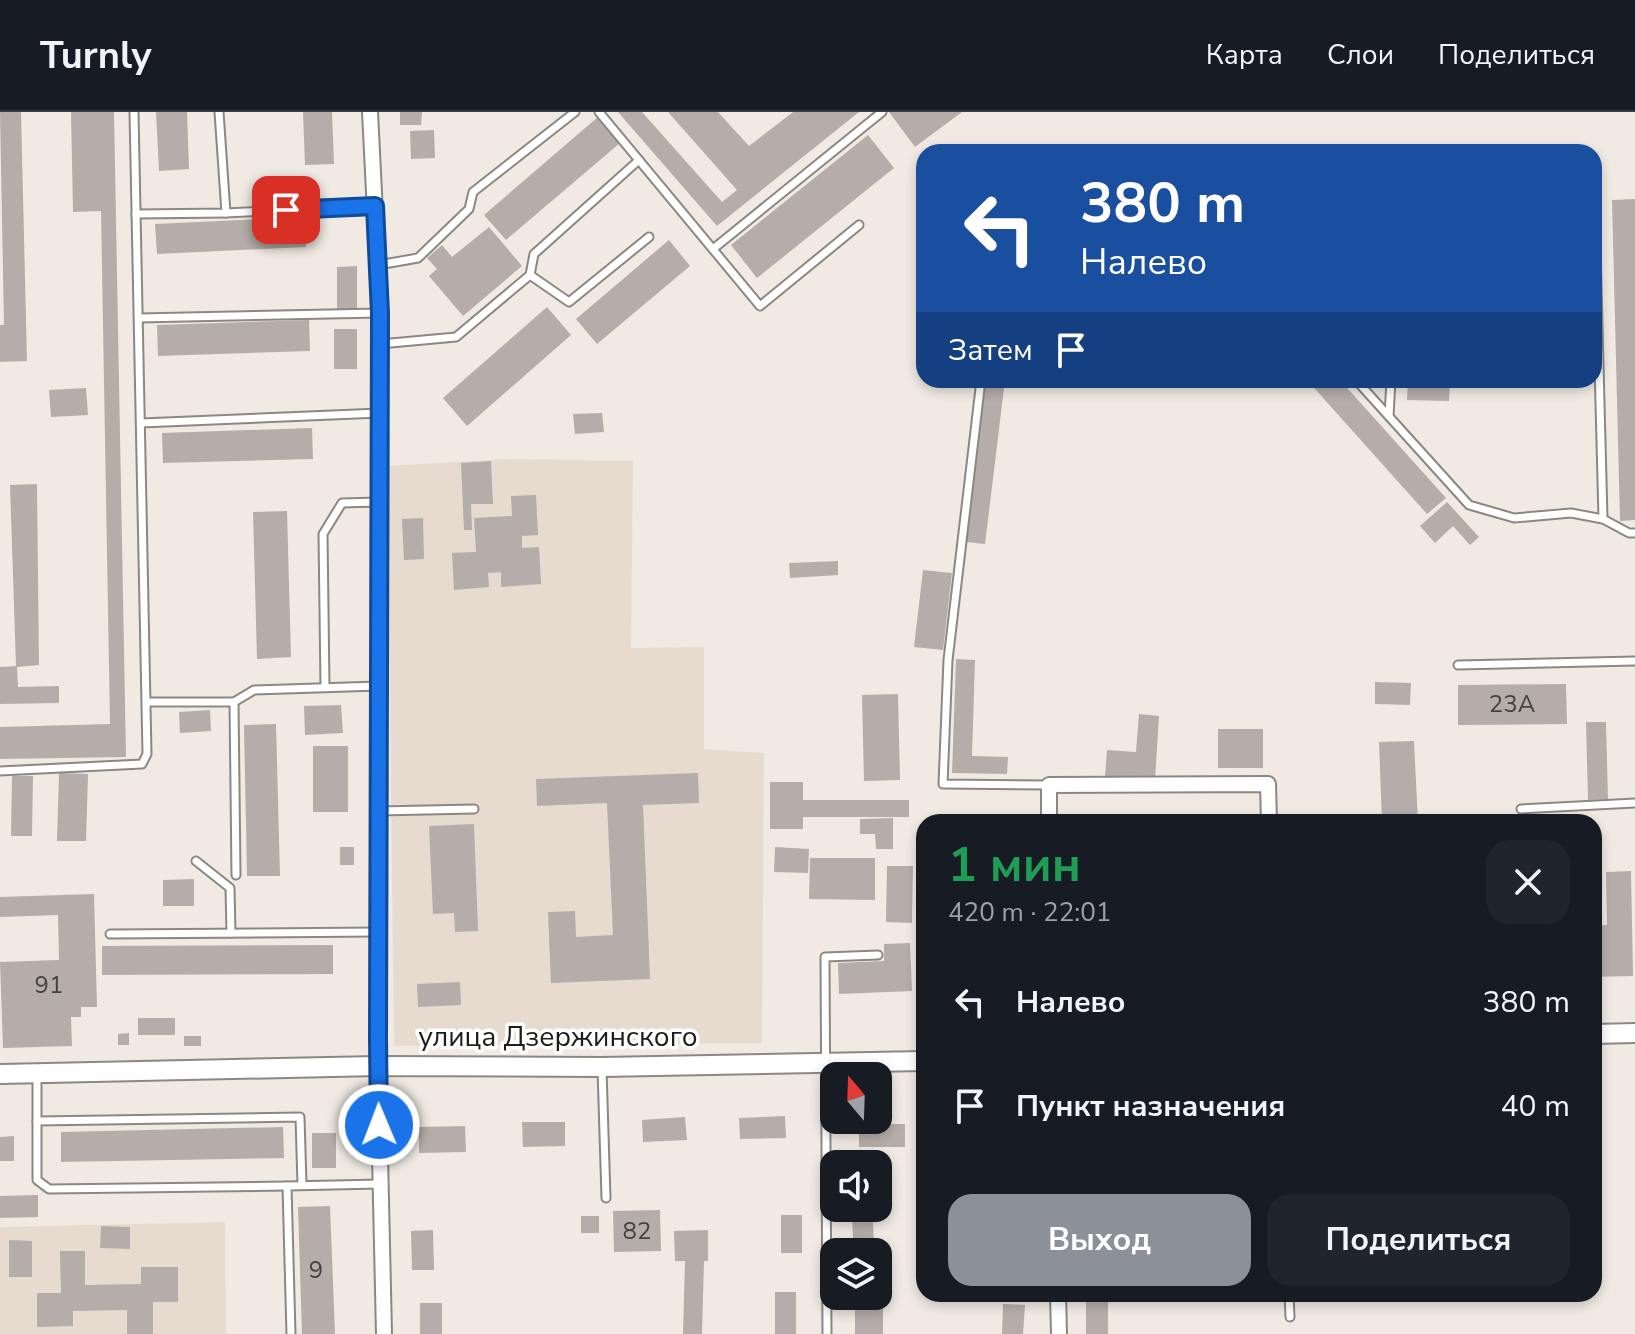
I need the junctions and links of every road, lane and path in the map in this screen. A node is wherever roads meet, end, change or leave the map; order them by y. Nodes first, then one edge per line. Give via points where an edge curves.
1 (134, 112) edge
2 (219, 112) edge
3 (370, 112) edge
4 (575, 112) edge
5 (599, 112) edge
6 (882, 112) edge
7 (639, 160) junction
8 (375, 206) junction
9 (226, 213) junction
10 (136, 214) junction
11 (859, 225) dead end
12 (649, 237) dead end
13 (713, 249) junction
14 (378, 265) junction
15 (530, 275) junction
16 (380, 313) junction
17 (139, 318) junction
18 (380, 344) junction
19 (980, 388) edge
20 (1363, 388) edge
21 (1391, 388) edge
22 (1600, 388) edge
23 (380, 413) junction
24 (1389, 416) junction
25 (141, 423) junction
26 (380, 502) junction
27 (1603, 519) junction
28 (1635, 533) edge
29 (1635, 661) edge
30 (1458, 665) dead end
31 (379, 686) junction
32 (325, 687) junction
33 (147, 702) junction
34 (234, 702) junction
35 (0, 771) edge
36 (1049, 785) junction
37 (1635, 803) edge
38 (474, 809) dead end
39 (1521, 809) dead end
40 (379, 811) junction
41 (1049, 814) edge
42 (1269, 814) edge
43 (196, 861) dead end
44 (236, 875) dead end
45 (378, 932) junction
46 (231, 933) junction
47 (110, 934) dead end
48 (878, 955) dead end
49 (1635, 1033) edge
50 (1602, 1034) edge
51 (916, 1061) edge
52 (825, 1062) edge
53 (891, 1062) edge
54 (820, 1064) edge
55 (378, 1066) junction
56 (602, 1067) junction
57 (37, 1073) junction
58 (0, 1074) edge
59 (37, 1121) junction
60 (826, 1134) edge
61 (381, 1184) junction
62 (302, 1185) junction
63 (287, 1186) junction
64 (606, 1198) dead end
65 (1058, 1302) edge
66 (1289, 1302) edge
67 (1290, 1317) dead end
68 (291, 1334) edge
69 (384, 1334) edge
70 (827, 1334) edge
71 (1059, 1334) edge

1 - 10 lane
2 - 9 lane
3 - 8 street
4 - 14 lane via 473,192 469,209 418,258
5 - 7 lane
6 - 13 lane
7 - 13 lane
7 - 15 lane via 534,254
8 - 9 lane
8 - 14 street
9 - 10 lane
10 - 17 lane
11 - 13 lane via 760,306
12 - 15 lane via 569,302
14 - 16 street
15 - 18 lane via 456,337
16 - 17 lane
16 - 18 street
17 - 25 lane
18 - 23 street
19 - 36 lane via 948,660 943,784
20 - 24 lane
21 - 24 lane
22 - 27 lane
23 - 25 lane
23 - 26 street
24 - 27 lane via 1469,505 1514,518 1571,513
25 - 33 lane
26 - 31 street
26 - 32 lane via 342,503 323,534
27 - 28 lane
29 - 30 lane
31 - 32 lane
31 - 40 street
32 - 34 lane via 254,690
33 - 34 lane
33 - 35 lane via 147,754 142,764
34 - 44 lane
36 - 41 street
36 - 42 street via 1268,784
37 - 39 lane
38 - 40 lane
40 - 45 street
43 - 46 lane via 230,888
45 - 46 lane
45 - 55 street
46 - 47 lane
48 - 52 lane via 825,957
49 - 50 street
51 - 53 street, улица Дзержинского
54 - 56 street, улица Дзержинского
55 - 56 street, улица Дзержинского
55 - 57 street, улица Дзержинского
55 - 61 street
56 - 64 lane
57 - 58 street, улица Дзержинского
57 - 59 lane
59 - 62 lane via 300,1117
59 - 63 lane via 37,1180 49,1189
60 - 70 lane
61 - 62 lane
61 - 69 street
62 - 63 lane
63 - 68 lane
65 - 71 street
66 - 67 lane

